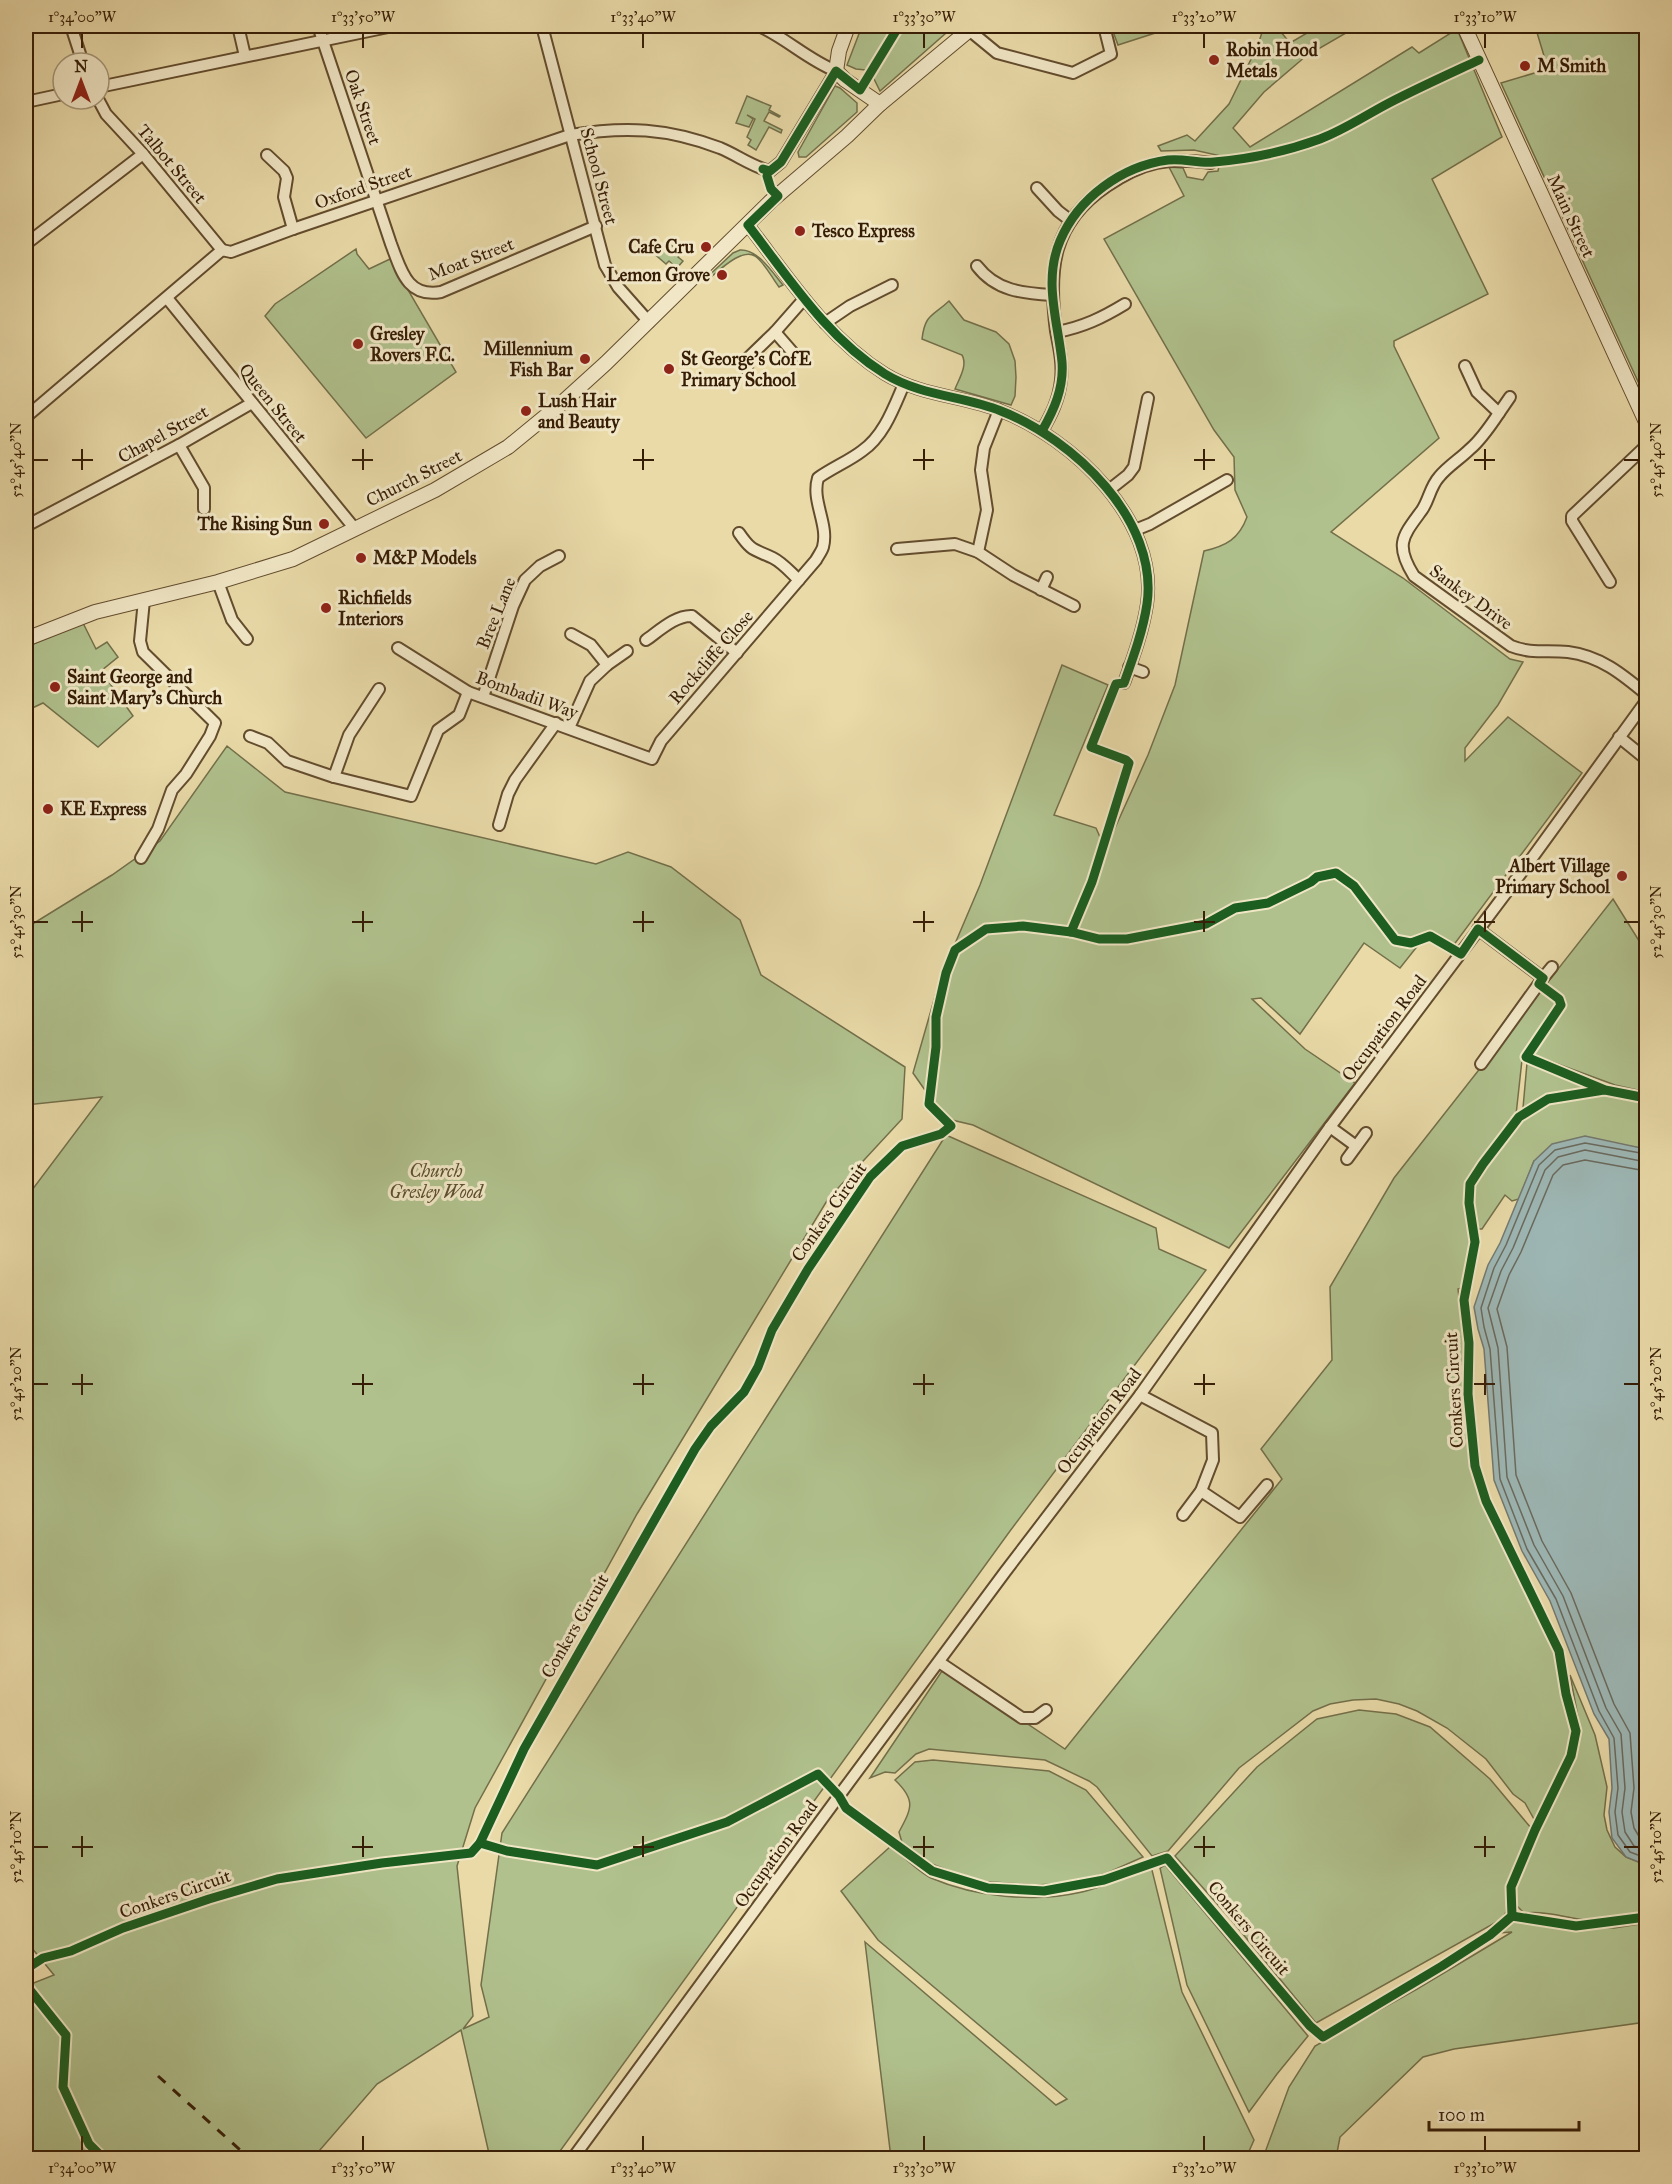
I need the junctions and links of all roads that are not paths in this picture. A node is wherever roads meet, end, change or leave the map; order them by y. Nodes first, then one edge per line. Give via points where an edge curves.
1 (71, 26) edge
2 (238, 26) edge
3 (318, 26) edge
4 (393, 26) edge
5 (542, 26) edge
6 (759, 26) edge
7 (848, 26) edge
8 (1104, 26) edge
9 (1464, 26) edge
10 (972, 28) edge
11 (323, 40) junction
12 (79, 51) edge
13 (245, 56) junction
14 (836, 71) junction
15 (111, 84) edge
16 (51, 97) edge
17 (26, 102) edge
18 (880, 104) junction
19 (104, 111) edge
20 (570, 135) junction
21 (143, 154) junction
22 (267, 155) dead end
23 (1211, 163) dead end
24 (1037, 188) dead end
25 (378, 200) junction
26 (1071, 221) junction
27 (748, 225) junction
28 (596, 226) junction
29 (293, 229) junction
30 (26, 244) edge
31 (222, 250) junction
32 (977, 266) dead end
33 (892, 285) dead end
34 (1052, 295) junction
35 (167, 298) junction
36 (804, 299) junction
37 (1125, 304) dead end
38 (648, 322) junction
39 (825, 323) junction
40 (775, 332) junction
41 (1057, 332) junction
42 (795, 355) dead end
43 (1465, 366) dead end
44 (747, 369) dead end
45 (904, 384) junction
46 (1148, 398) dead end
47 (1510, 398) dead end
48 (252, 403) junction
49 (999, 410) junction
50 (1499, 413) junction
51 (26, 417) edge
52 (1647, 422) edge
53 (1042, 431) junction
54 (179, 445) junction
55 (1647, 446) edge
56 (1227, 480) dead end
57 (1110, 490) junction
58 (1200, 497) junction
59 (1207, 508) dead end
60 (204, 510) dead end
61 (26, 526) edge
62 (355, 529) junction
63 (1135, 530) junction
64 (739, 533) dead end
65 (897, 549) dead end
66 (978, 552) junction
67 (559, 556) dead end
68 (1047, 577) dead end
69 (799, 580) junction
70 (218, 582) junction
71 (1610, 582) dead end
72 (1041, 590) junction
73 (144, 600) junction
74 (1074, 606) dead end
75 (571, 634) dead end
76 (26, 639) edge
77 (247, 639) dead end
78 (646, 640) dead end
79 (398, 648) dead end
80 (627, 651) dead end
81 (737, 653) junction
82 (607, 665) junction
83 (1129, 667) junction
84 (1143, 672) dead end
85 (1124, 683) dead end
86 (379, 689) dead end
87 (468, 692) junction
88 (1647, 694) edge
89 (483, 697) junction
90 (1647, 700) edge
91 (556, 723) junction
92 (569, 728) junction
93 (250, 736) dead end
94 (1619, 737) junction
95 (652, 759) joint
96 (1647, 759) edge
97 (334, 777) junction
98 (500, 825) dead end
99 (141, 858) dead end
100 (1478, 929) junction
101 (1552, 967) dead end
102 (1544, 978) junction
103 (1481, 1064) dead end
104 (1330, 1127) junction
105 (1366, 1133) dead end
106 (1356, 1146) junction
107 (1347, 1159) dead end
108 (1140, 1395) junction
109 (1267, 1485) dead end
110 (1201, 1491) junction
111 (1183, 1515) dead end
112 (939, 1662) junction
113 (1046, 1710) dead end
114 (573, 2158) edge

1 - 12 street
2 - 13 street
3 - 11 street, Oak Street
4 - 11 street
5 - 20 street, School Street
6 - 14 street
7 - 14 street
8 - 10 street via 1111,54 1072,73 997,53
9 - 52 street, Main Street
10 - 18 street, Church Street
11 - 13 street
11 - 25 street, Oak Street
13 - 15 street
14 - 18 street
14 - 20 street, Oxford Street via 781,162 770,171 715,146 668,133 607,129
16 - 17 street
18 - 27 street, Church Street
19 - 21 street, Talbot Street
20 - 25 street, Oxford Street
20 - 28 street, School Street
21 - 30 street
21 - 31 street, Talbot Street
22 - 29 street via 287,178 284,197
23 - 26 street via 1167,160 1134,170 1094,195
24 - 26 street
25 - 28 street, Moat Street via 401,268 408,282 423,293 441,292
25 - 29 street, Oxford Street
26 - 34 street via 1053,264
27 - 36 street
27 - 38 street, Church Street
28 - 38 street, School Street via 610,276
29 - 31 street, Oxford Street via 231,252
31 - 35 street
32 - 34 street via 984,276 1003,288
33 - 39 street
34 - 41 street
35 - 48 street, Queen Street
35 - 51 street
36 - 39 street
36 - 40 street
37 - 41 street via 1094,322
38 - 62 street, Church Street via 563,402 508,447 435,490
39 - 45 street via 874,367
40 - 42 street
40 - 44 street via 748,358
41 - 53 street via 1062,363 1059,396
43 - 50 street via 1477,392
45 - 49 street
45 - 69 street, Rockcliffe Close via 873,441 818,478 815,488 823,547
46 - 57 street via 1134,466
47 - 50 street, Sankey Drive
48 - 54 street, Chapel Street
48 - 62 street, Queen Street
49 - 53 street
49 - 66 street via 984,448 981,470 987,510
50 - 88 street, Sankey Drive via 1471,449 1445,470 1430,490 1424,507 1403,538 1407,564 1414,576 1511,646 1524,652 1567,652 1593,657
53 - 57 street
54 - 60 street via 204,488
54 - 61 street, Chapel Street
55 - 71 street via 1572,516
56 - 58 street
57 - 63 street
58 - 59 street
58 - 63 street
62 - 70 street, Church Street via 293,559
63 - 83 street via 1144,557 1147,603
64 - 69 street via 750,548 775,559
65 - 66 street via 916,553 955,544
66 - 72 street
67 - 89 street, Bree Lane via 525,580
68 - 72 street
69 - 81 street, Rockcliffe Close
70 - 73 street, Church Street
70 - 77 street via 232,620
72 - 74 street
73 - 76 street, Church Street via 95,612
73 - 99 street via 140,641 143,652 215,723 191,766 172,790 158,829
75 - 82 street via 591,645
78 - 81 street via 678,619 692,616
79 - 87 street, Bombadil Way
80 - 82 street
81 - 95 street, Rockcliffe Close via 661,741
82 - 92 street via 590,681
83 - 84 street
83 - 85 street
86 - 97 street via 349,735
87 - 89 street, Bombadil Way
87 - 97 street via 459,715 438,730 411,796
89 - 91 street, Bombadil Way
90 - 94 street, Occupation Road
91 - 92 street, Bombadil Way
91 - 98 street via 515,780
92 - 95 street, Bombadil Way
93 - 97 street via 268,743 287,761
94 - 96 street
94 - 100 street, Occupation Road
100 - 102 street
100 - 104 street, Occupation Road
101 - 102 street
102 - 103 street
104 - 106 street
104 - 108 street, Occupation Road
105 - 106 street
106 - 107 street
108 - 110 street via 1212,1433 1213,1460
108 - 112 street, Occupation Road
109 - 110 street via 1240,1517
110 - 111 street
112 - 113 street via 1022,1718 1035,1718
112 - 114 street, Occupation Road

